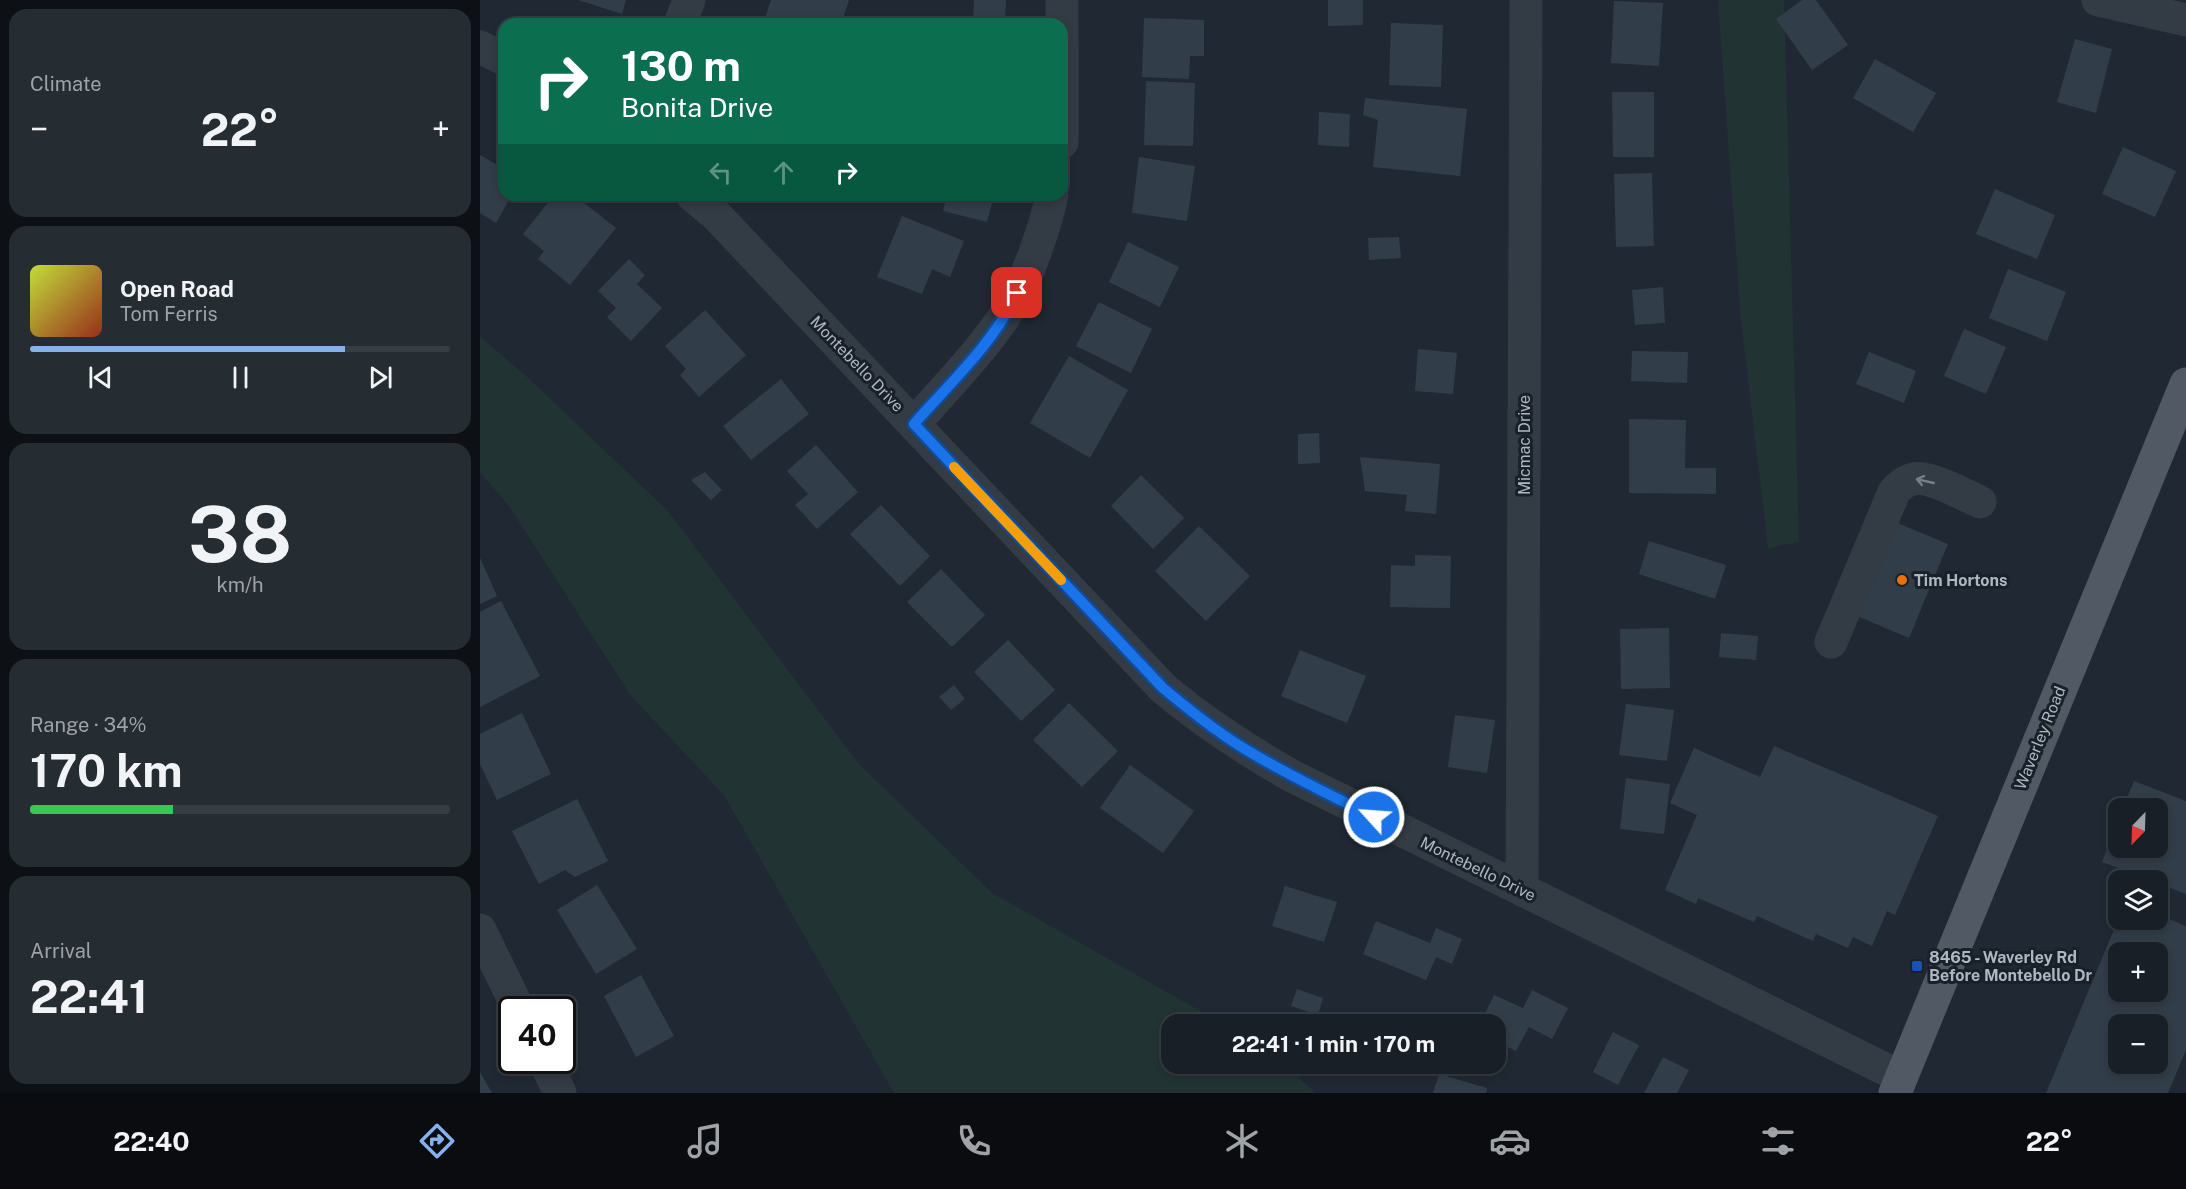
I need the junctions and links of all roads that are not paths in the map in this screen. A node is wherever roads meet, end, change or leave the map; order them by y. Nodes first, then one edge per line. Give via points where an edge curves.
1 (689, 0) edge
2 (1062, 0) edge
3 (1527, 0) edge
4 (2098, 0) edge
5 (682, 18) edge
6 (1062, 18) edge
7 (2186, 20) edge
8 (480, 47) edge
9 (498, 56) edge
10 (699, 201) edge
11 (1050, 201) edge
12 (2184, 396) edge
13 (914, 424) junction
14 (1980, 502) dead end
15 (1832, 642) dead end
16 (1522, 890) junction
17 (480, 930) edge
18 (512, 996) edge
19 (551, 1074) edge
20 (1898, 1085) edge
21 (560, 1093) edge

1 - 5 street
2 - 6 street
3 - 16 street, Micmac Drive
4 - 7 street
8 - 9 street
10 - 13 street, Montebello Drive
11 - 13 street via 1010,309 985,344
12 - 20 main road, Waverley Road
13 - 16 street, Montebello Drive via 1163,688 1196,716 1290,775
14 -> 15 street via 1928,480 1915,478 1903,483 1894,492
16 - 20 street, Montebello Drive
17 - 18 street
19 - 21 street

